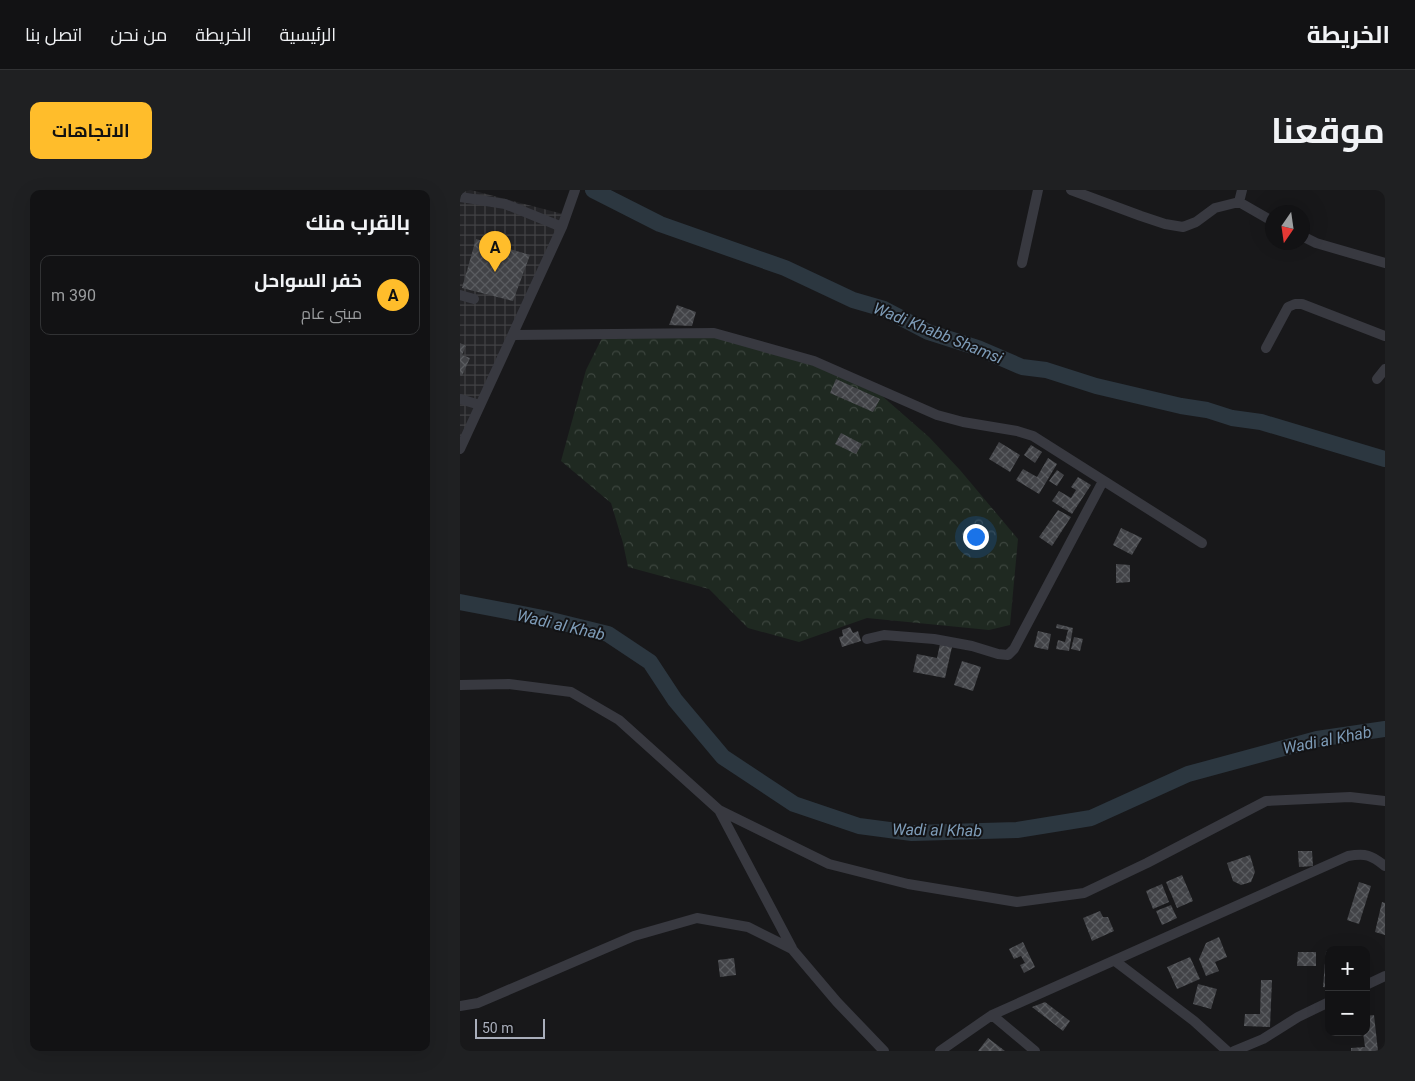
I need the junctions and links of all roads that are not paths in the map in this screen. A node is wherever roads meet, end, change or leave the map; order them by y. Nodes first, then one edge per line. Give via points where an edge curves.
1 (575, 190) edge
2 (1038, 190) edge
3 (1071, 190) edge
4 (1242, 190) edge
5 (460, 197) edge
6 (1239, 202) junction
7 (1265, 217) edge
8 (562, 227) junction
9 (1310, 240) edge
10 (1022, 263) dead end
11 (1385, 263) edge
12 (460, 295) edge
13 (474, 299) dead end
14 (513, 335) junction
15 (1385, 336) edge
16 (1266, 348) dead end
17 (1385, 369) edge
18 (1378, 379) dead end
19 (460, 400) edge
20 (480, 405) junction
21 (460, 449) edge
22 (1103, 481) junction
23 (1202, 543) dead end
24 (867, 639) dead end
25 (460, 684) edge
26 (1385, 801) edge
27 (719, 810) junction
28 (1385, 866) edge
29 (792, 949) junction
30 (1115, 961) junction
31 (1385, 976) edge
32 (1370, 982) edge
33 (1325, 1004) edge
34 (460, 1006) edge
35 (992, 1015) junction
36 (884, 1051) edge
37 (940, 1051) edge
38 (1035, 1051) edge
39 (1227, 1051) edge
40 (1234, 1051) edge

1 - 8 street
2 - 10 street
3 - 6 street via 1165,224 1183,227 1215,208
4 - 6 street
5 - 8 street via 505,204
6 - 7 street
8 - 14 street
9 - 11 street
12 - 13 street
14 - 20 street
14 - 22 street via 714,333 814,361 937,415 1033,436
15 - 16 street via 1295,304 1288,307
17 - 18 street
19 - 20 street
20 - 21 street
22 - 23 street
22 - 24 street via 1014,649 1008,654 934,638 884,635
25 - 27 street via 509,684 571,692 618,720
26 - 27 street via 1350,797 1266,801 1084,893 1017,902 908,884 828,864
27 - 29 street
28 - 30 street via 1373,856 1348,856
29 - 34 street via 748,926 697,918 634,936 478,1003
29 - 36 street
30 - 35 street
30 - 39 street via 1194,1021
31 - 32 street
33 - 40 street via 1263,1039
35 - 37 street
35 - 38 street

